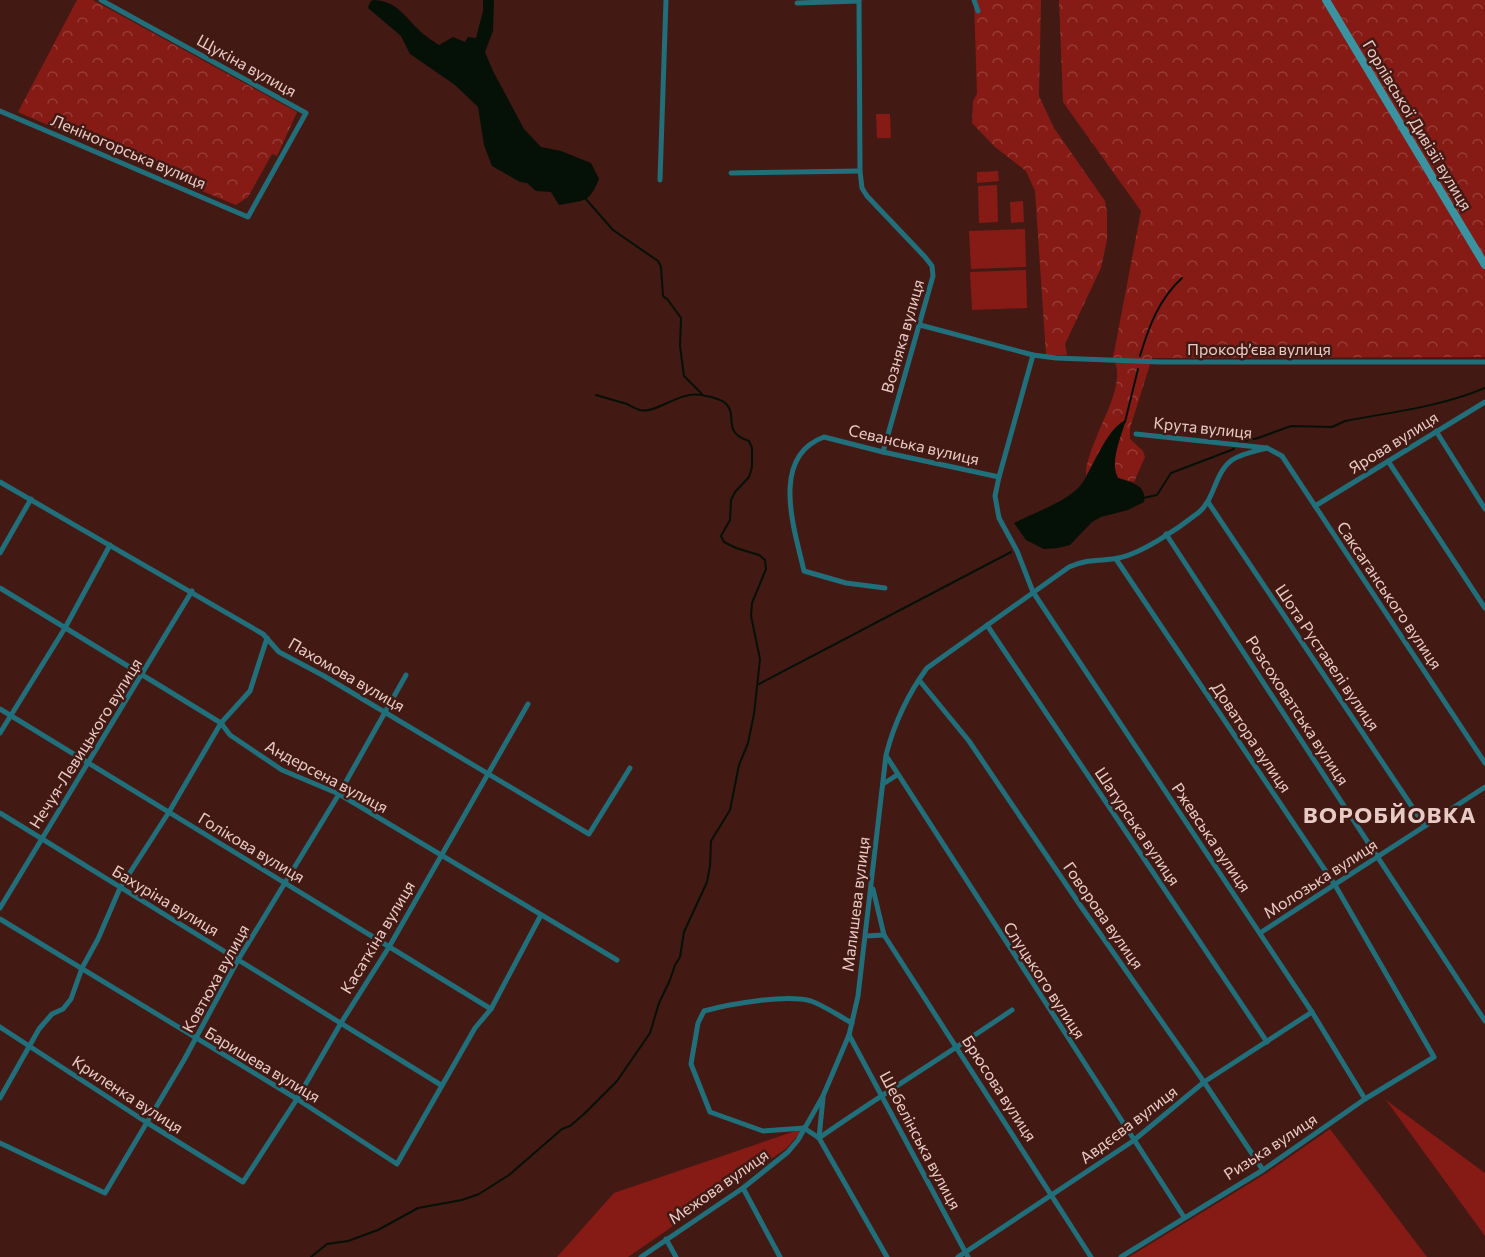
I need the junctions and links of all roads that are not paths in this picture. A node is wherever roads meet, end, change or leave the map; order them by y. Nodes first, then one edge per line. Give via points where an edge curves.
1 (101, 0) edge
2 (666, 0) edge
3 (974, 0) edge
4 (1326, 0) edge
5 (859, 1) edge
6 (797, 3) dead end
7 (978, 11) dead end
8 (0, 111) edge
9 (860, 171) junction
10 (731, 173) dead end
11 (660, 180) dead end
12 (248, 217) joint
13 (1485, 265) edge
14 (920, 325) junction
15 (1033, 355) junction
16 (1485, 362) edge
17 (1485, 402) edge
18 (1436, 431) junction
19 (1136, 434) dead end
20 (1267, 448) junction
21 (883, 452) junction
22 (1388, 460) junction
23 (999, 477) junction
24 (0, 482) edge
25 (31, 499) junction
26 (1208, 502) junction
27 (1314, 506) junction
28 (1485, 509) edge
29 (1166, 534) junction
30 (110, 545) junction
31 (0, 553) edge
32 (1116, 559) junction
33 (0, 588) edge
34 (885, 588) dead end
35 (192, 591) junction
36 (1033, 592) junction
37 (1485, 608) edge
38 (987, 625) junction
39 (65, 628) junction
40 (267, 638) junction
41 (143, 675) junction
42 (406, 675) dead end
43 (919, 680) junction
44 (528, 704) dead end
45 (0, 710) edge
46 (385, 712) junction
47 (10, 716) junction
48 (221, 723) junction
49 (0, 733) edge
50 (886, 755) junction
51 (88, 763) junction
52 (1485, 763) edge
53 (630, 768) dead end
54 (488, 772) junction
55 (897, 775) junction
56 (883, 784) junction
57 (1485, 787) edge
58 (339, 794) junction
59 (169, 812) junction
60 (0, 813) edge
61 (1425, 826) junction
62 (42, 839) junction
63 (441, 855) junction
64 (1378, 856) junction
65 (285, 884) junction
66 (872, 884) junction
67 (1335, 885) junction
68 (120, 888) junction
69 (0, 908) edge
70 (541, 915) junction
71 (0, 919) edge
72 (1260, 933) junction
73 (884, 935) junction
74 (866, 936) junction
75 (390, 947) junction
76 (238, 960) junction
77 (617, 960) dead end
78 (82, 968) junction
79 (491, 1009) junction
80 (1012, 1010) dead end
81 (1312, 1012) junction
82 (1485, 1022) edge
83 (341, 1023) junction
84 (852, 1023) junction
85 (0, 1027) edge
86 (849, 1035) junction
87 (196, 1039) junction
88 (1266, 1042) junction
89 (29, 1046) junction
90 (958, 1047) junction
91 (1434, 1057) joint
92 (1204, 1082) junction
93 (441, 1085) junction
94 (881, 1095) junction
95 (823, 1096) junction
96 (0, 1098) edge
97 (297, 1099) junction
98 (1365, 1099) junction
99 (146, 1122) junction
100 (804, 1128) junction
101 (819, 1138) junction
102 (1133, 1141) junction
103 (0, 1143) edge
104 (1263, 1170) junction
105 (243, 1182) joint
106 (742, 1188) junction
107 (1052, 1195) junction
108 (1184, 1217) junction
109 (666, 1239) junction
110 (967, 1255) edge
111 (641, 1257) edge
112 (676, 1257) edge
113 (780, 1257) edge
114 (887, 1257) edge
115 (958, 1257) edge
116 (1091, 1257) edge
117 (1121, 1257) edge

1 - 12 street, Щукіна вулиця via 306,113
2 - 11 street
3 - 7 street
4 - 13 main road, Горлівської Дивізії вулиця
5 - 6 street
5 - 9 street, Возняка вулиця
8 - 12 street, Леніногорська вулиця
9 - 10 street
9 - 14 street, Возняка вулиця via 867,196 932,266 931,286
14 - 15 street, Прокоф’єва вулиця
14 - 21 street, Возняка вулиця
15 - 16 street, Прокоф’єва вулиця via 1150,362
15 - 23 street, Севанська вулиця
17 - 18 street, Ярова вулиця
18 - 22 street, Ярова вулиця
18 - 28 street
19 - 20 street, Крута вулиця
20 - 26 street via 1234,459 1220,476
20 - 27 street, Саксаганського вулиця via 1282,456
21 - 23 street, Севанська вулиця
21 - 34 street, Севанська вулиця via 824,437 816,440 798,460 790,482 790,506 804,571 846,583
22 - 27 street, Ярова вулиця
22 - 37 street
23 - 36 street, Севанська вулиця via 995,496 999,518
24 - 25 street, Пахомова вулиця
25 - 30 street, Пахомова вулиця
25 - 31 street
26 - 29 street, Малишева вулиця via 1199,513
26 - 61 street, Шота Руставелі вулиця
27 - 52 street, Саксаганського вулиця
29 - 32 street, Малишева вулиця via 1137,553
29 - 64 street, Розсоховатська вулиця
30 - 35 street, Пахомова вулиця
30 - 39 street
32 - 36 street, Малишева вулиця via 1080,562
32 - 67 street, Доватора вулиця
33 - 39 street, Андерсена вулиця
35 - 40 street, Пахомова вулиця
35 - 41 street, Нечуя-Левицького вулиця
36 - 38 street, Малишева вулиця
36 - 72 street, Ржевська вулиця
38 - 43 street, Малишева вулиця via 938,659
38 - 88 street, Шатурська вулиця
39 - 41 street, Андерсена вулиця
39 - 47 street
40 - 46 street, Пахомова вулиця via 279,652
40 - 48 street via 250,691
41 - 48 street, Андерсена вулиця
41 - 51 street, Нечуя-Левицького вулиця
42 - 46 street, Ковтюха вулиця
43 - 50 street, Малишева вулиця via 894,727
43 - 92 street, Говорова вулиця via 969,741
44 - 54 street, Касаткіна вулиця
45 - 47 street, Голікова вулиця
46 - 54 street, Пахомова вулиця
46 - 58 street, Ковтюха вулиця
47 - 49 street
47 - 51 street, Голікова вулиця
48 - 58 street, Андерсена вулиця via 231,735 282,770
48 - 59 street
50 - 55 street, Слуцького вулиця
50 - 56 street, Малишева вулиця
51 - 59 street, Голікова вулиця
51 - 62 street, Нечуя-Левицького вулиця
53 - 54 street, Пахомова вулиця via 589,834
54 - 63 street, Касаткіна вулиця
55 - 56 street
55 - 102 street, Слуцького вулиця
56 - 66 street, Малишева вулиця
57 - 61 street, Молозька вулиця
58 - 63 street, Андерсена вулиця
58 - 65 street, Ковтюха вулиця
59 - 65 street, Голікова вулиця
59 - 68 street
60 - 62 street, Бахуріна вулиця
61 - 64 street, Молозька вулиця
62 - 68 street, Бахуріна вулиця
62 - 69 street, Нечуя-Левицького вулиця
63 - 70 street, Андерсена вулиця
63 - 75 street, Касаткіна вулиця
64 - 67 street, Молозька вулиця
64 - 82 street, Розсоховатська вулиця
65 - 75 street, Голікова вулиця
65 - 76 street, Ковтюха вулиця
66 - 73 street, Брюсова вулиця
66 - 74 street, Малишева вулиця
67 - 72 street, Молозька вулиця
67 - 91 street, Доватора вулиця
68 - 76 street, Бахуріна вулиця
68 - 78 street
70 - 77 street, Андерсена вулиця
70 - 79 street
71 - 78 street, Баришева вулиця
72 - 81 street, Ржевська вулиця
73 - 74 street
73 - 90 street, Брюсова вулиця
74 - 84 street, Малишева вулиця
75 - 79 street, Голікова вулиця
75 - 83 street, Касаткіна вулиця
76 - 83 street, Бахуріна вулиця
76 - 87 street, Ковтюха вулиця
78 - 87 street, Баришева вулиця
78 - 89 street via 71,999 63,1010 52,1014
79 - 93 street
80 - 90 street
81 - 88 street, Авдєєва вулиця
81 - 98 street, Ржевська вулиця
83 - 93 street, Бахуріна вулиця
83 - 97 street, Касаткіна вулиця
84 - 86 street, Малишева вулиця
84 - 100 street via 819,1004 790,998 724,1005 704,1011 698,1023 691,1064 710,1112 763,1131
85 - 89 street, Криленка вулиця
86 - 94 street, Шебелінська вулиця
86 - 95 street, Малишева вулиця
87 - 97 street, Баришева вулиця
87 - 99 street, Ковтюха вулиця
88 - 92 street, Авдєєва вулиця
89 - 96 street
89 - 99 street, Криленка вулиця
90 - 94 street
90 - 107 street, Брюсова вулиця
91 - 98 street, Ризька вулиця
92 - 102 street, Авдєєва вулиця
92 - 104 street, Говорова вулиця
93 - 97 street, Баришева вулиця via 397,1164
94 - 101 street
94 - 110 street, Шебелінська вулиця
95 - 100 street, Малишева вулиця
95 - 101 street
97 - 105 street, Касаткіна вулиця
98 - 104 street, Ризька вулиця
99 - 103 street, Ковтюха вулиця via 105,1193
99 - 105 street, Криленка вулиця
100 - 101 street
100 - 106 street, Межова вулиця via 788,1152
101 - 114 street
102 - 107 street, Авдєєва вулиця
102 - 108 street, Слуцького вулиця
104 - 108 street, Ризька вулиця
106 - 109 street, Межова вулиця
106 - 113 street
107 - 110 street, Авдєєва вулиця
107 - 116 street, Брюсова вулиця
108 - 117 street, Ризька вулиця
109 - 111 street, Межова вулиця
109 - 112 street
110 - 115 street, Авдєєва вулиця

